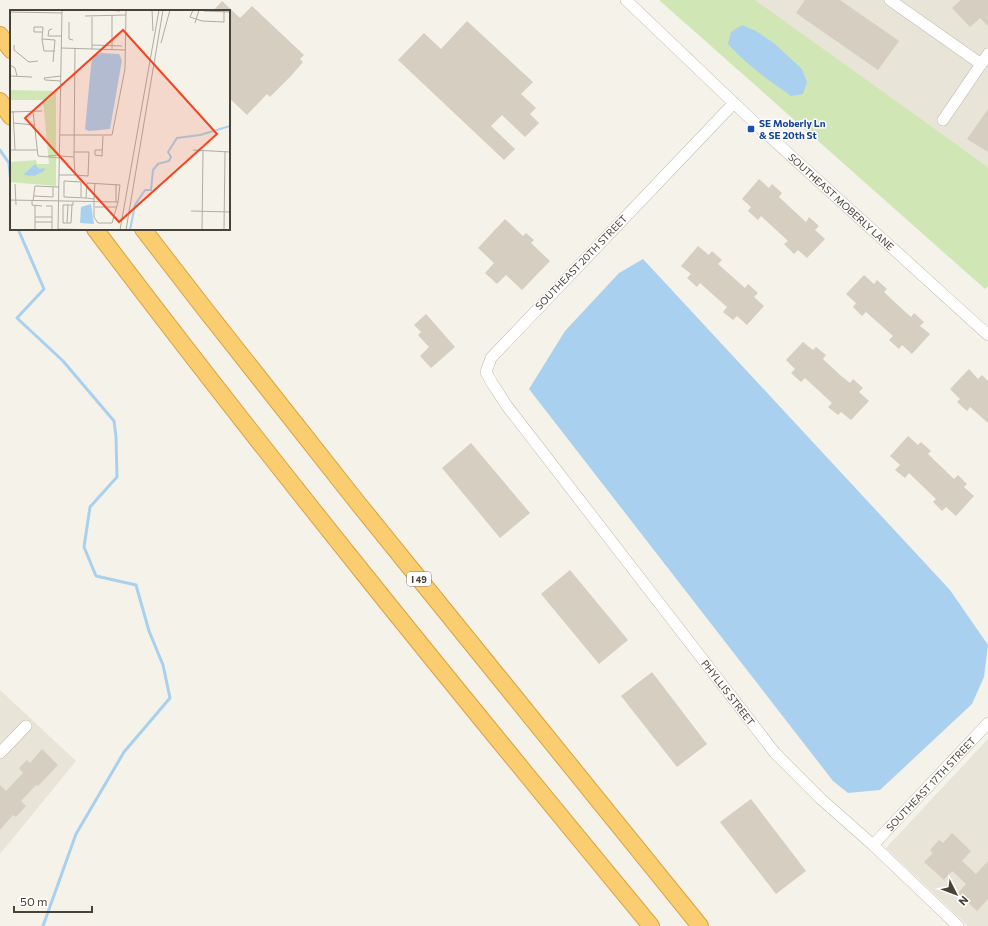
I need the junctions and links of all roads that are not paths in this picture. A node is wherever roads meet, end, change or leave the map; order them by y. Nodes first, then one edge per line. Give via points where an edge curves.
1 (890, 0) edge
2 (630, 1) edge
3 (0, 35) edge
4 (10, 49) edge
5 (988, 54) edge
6 (981, 64) junction
7 (0, 101) edge
8 (734, 103) junction
9 (10, 116) edge
10 (943, 120) dead end
11 (96, 230) edge
12 (144, 230) edge
13 (988, 335) edge
14 (528, 433) joint
15 (988, 723) edge
16 (26, 726) dead end
17 (0, 753) edge
18 (872, 845) junction
19 (651, 926) edge
20 (700, 926) edge
21 (958, 926) edge

1 - 6 street
2 - 8 street, SOUTHEAST MOBERLY LANE
3 - 4 highway
5 - 6 street
6 - 10 street
7 - 9 highway
8 - 13 street, SOUTHEAST MOBERLY LANE
8 - 14 street, SOUTHEAST 20TH STREET via 491,358 486,372
11 - 19 highway via 315,512
12 - 20 highway, I 49 via 357,502
14 - 18 street, PHYLLIS STREET via 775,753
15 - 18 street, SOUTHEAST 17TH STREET
16 - 17 street
18 - 21 street, PHYLLIS STREET

